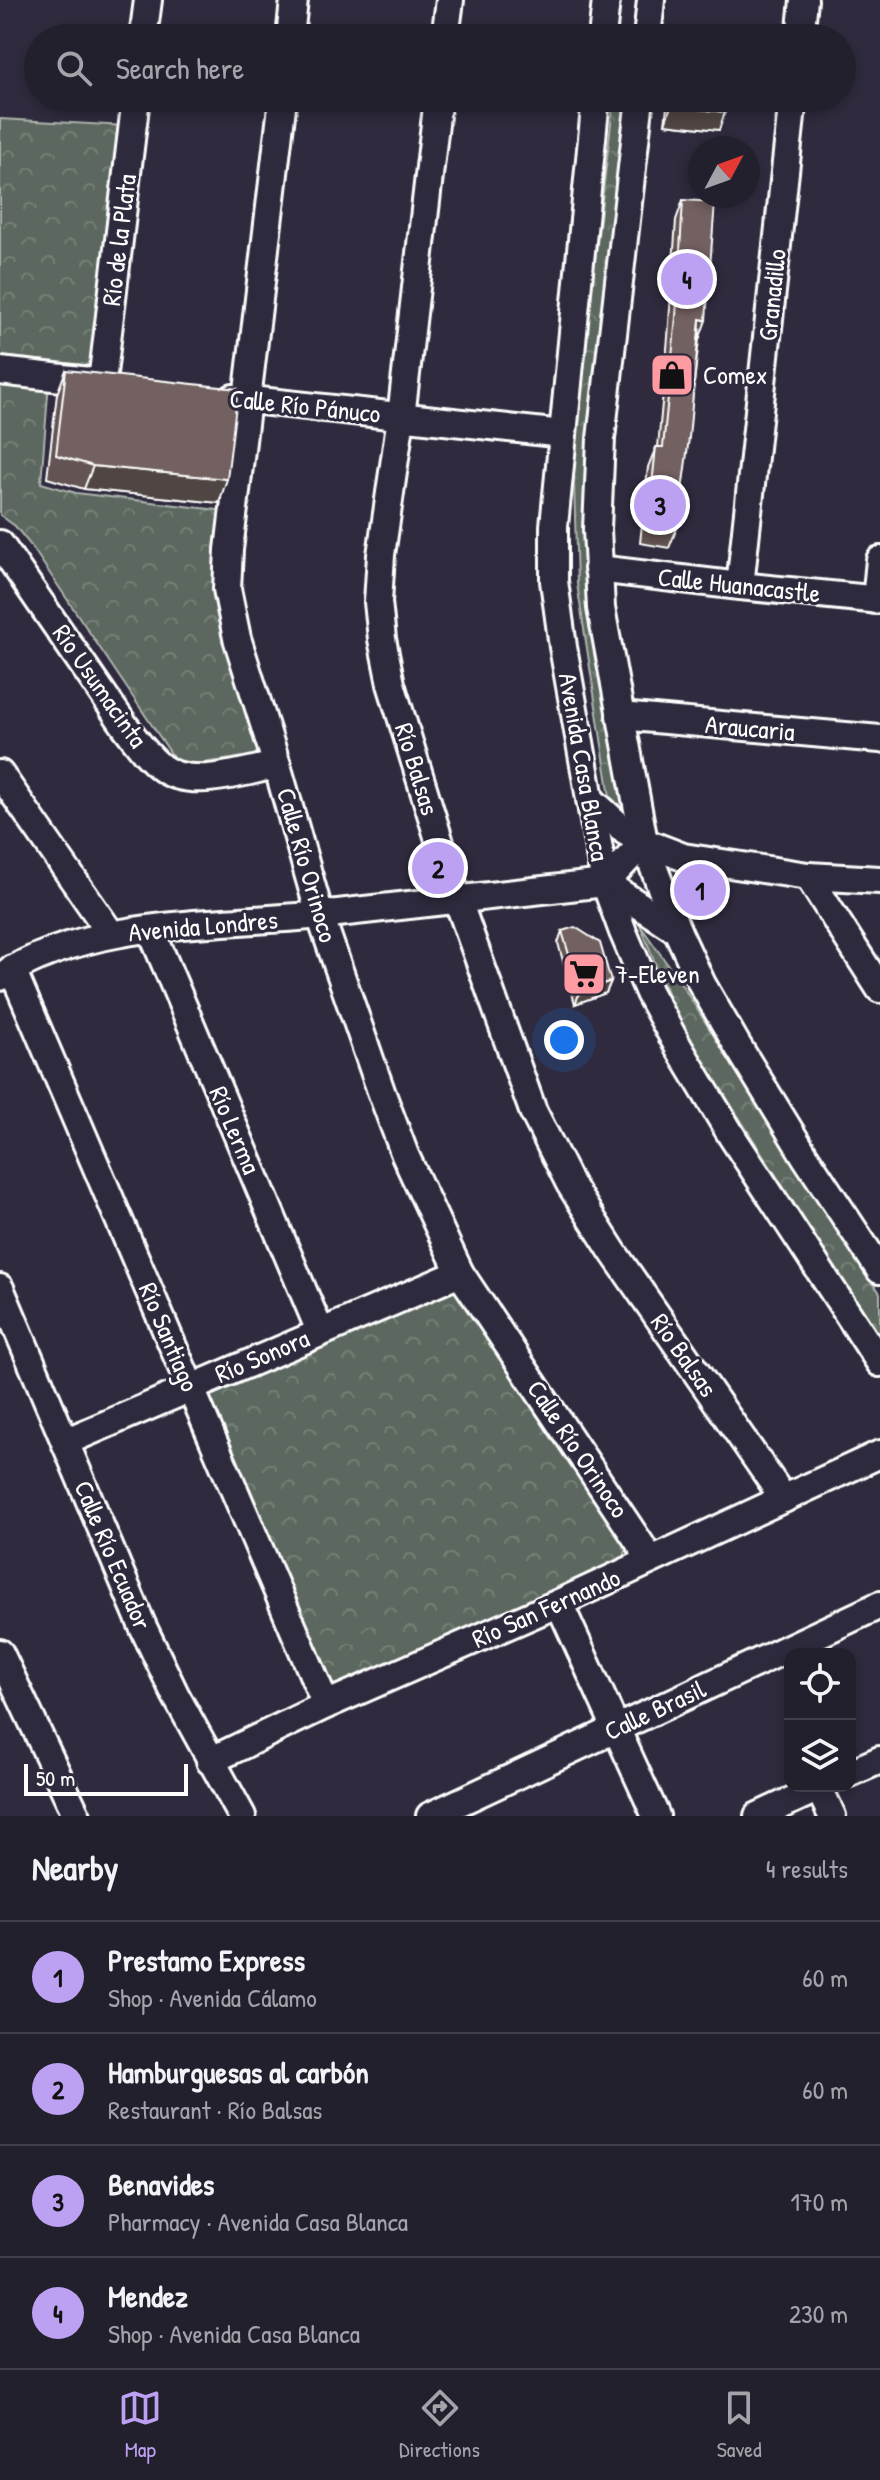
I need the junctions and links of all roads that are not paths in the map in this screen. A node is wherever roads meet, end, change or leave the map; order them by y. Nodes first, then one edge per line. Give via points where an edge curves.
1 (148, 0) edge
2 (294, 0) edge
3 (450, 0) edge
4 (606, 0) edge
5 (651, 0) edge
6 (804, 0) edge
7 (145, 24) edge
8 (291, 24) edge
9 (447, 24) edge
10 (603, 24) edge
11 (648, 24) edge
12 (801, 24) edge
13 (134, 112) edge
14 (281, 112) edge
15 (436, 112) edge
16 (595, 112) edge
17 (638, 112) edge
18 (791, 112) edge
19 (0, 371) edge
20 (102, 382) junction
21 (131, 385) edge
22 (204, 394) edge
23 (248, 399) junction
24 (401, 417) junction
25 (563, 434) junction
26 (554, 526) junction
27 (597, 529) junction
28 (0, 544) edge
29 (880, 560) edge
30 (598, 569) junction
31 (740, 586) junction
32 (878, 600) edge
33 (620, 716) junction
34 (880, 739) edge
35 (277, 765) junction
36 (0, 774) edge
37 (590, 799) junction
38 (644, 842) junction
39 (808, 876) junction
40 (880, 880) edge
41 (605, 883) junction
42 (457, 898) junction
43 (320, 915) junction
44 (151, 930) junction
45 (677, 930) junction
46 (111, 934) junction
47 (6, 973) edge
48 (880, 989) edge
49 (880, 1270) edge
50 (460, 1273) junction
51 (0, 1288) edge
52 (320, 1331) junction
53 (880, 1363) edge
54 (190, 1387) junction
55 (65, 1442) junction
56 (880, 1454) edge
57 (784, 1499) junction
58 (651, 1560) junction
59 (559, 1603) junction
60 (880, 1605) edge
61 (0, 1653) edge
62 (326, 1705) junction
63 (616, 1728) junction
64 (880, 1760) edge
65 (210, 1761) junction
66 (856, 1770) edge
67 (810, 1792) edge
68 (823, 1792) edge
69 (77, 1816) edge
70 (242, 1816) edge
71 (430, 1816) edge
72 (656, 1816) edge
73 (758, 1816) edge
74 (832, 1816) edge

1 - 7 street
2 - 8 street
3 - 9 street
4 - 10 street
5 - 11 street
6 - 12 street
13 - 20 street, Río de la Plata
14 - 23 street, Calle Río Orinoco
15 - 24 street, Río Balsas
16 - 25 street, Avenida Casa Blanca
17 - 27 street, Avenida Casa Blanca via 601,439
18 - 31 street, Granadillo
19 - 20 street
20 - 21 street
22 - 23 street, Calle Río Pánuco
23 - 24 street, Calle Río Pánuco
23 - 35 street, Calle Río Orinoco via 227,589
24 - 25 street, Calle Río Pánuco
24 - 42 street, Río Balsas via 381,555 382,639
25 - 26 street, Avenida Casa Blanca
26 - 27 street via 578,519
26 - 37 street, Avenida Casa Blanca via 556,610
27 - 30 street, Avenida Casa Blanca
28 - 35 street, Río Usumacinta via 125,726 161,767 185,779 198,779
29 - 32 street
30 - 31 street, Calle Huanacastle
30 - 33 street, Avenida Casa Blanca
31 - 32 street, Calle Huanacastle
33 - 34 street, Araucaria
33 - 38 street, Avenida Casa Blanca
35 - 43 street, Calle Río Orinoco
36 - 46 street
37 - 38 street
37 - 41 street, Avenida Casa Blanca
38 - 39 street via 683,857
38 - 41 street
38 - 45 street, Avenida Casa Blanca
39 - 40 street
39 - 48 street
41 - 42 street, Avenida Londres
41 - 45 street
41 - 53 street, Avenida Casa Blanca via 649,993 679,1048
42 - 43 street, Avenida Londres
42 - 57 street, Río Balsas via 533,1111 570,1184
43 - 44 street, Avenida Londres
43 - 50 street, Calle Río Orinoco via 405,1155
44 - 46 street, Avenida Londres
44 - 52 street, Río Lerma
45 - 49 street, Avenida Casa Blanca via 736,1043
46 - 47 street, Avenida Londres via 58,949
47 - 54 street, Río Santiago
50 - 52 street, Río Sonora
50 - 58 street, Calle Río Orinoco
51 - 55 street, Calle Río Ecuador
52 - 54 street, Río Sonora
54 - 55 street, Río Sonora
54 - 62 street, Río Santiago
55 - 65 street, Calle Río Ecuador via 143,1627
56 - 57 street, Río San Fernando
57 - 58 street, Río San Fernando
58 - 59 street, Río San Fernando
59 - 62 street, Río San Fernando
59 - 63 street
60 - 63 street, Calle Brasil
61 - 69 street
62 - 65 street, Río San Fernando
63 - 71 street, Calle Brasil
63 - 72 street
64 - 66 street
65 - 70 street, Calle Río Ecuador
67 - 73 street
68 - 74 street

